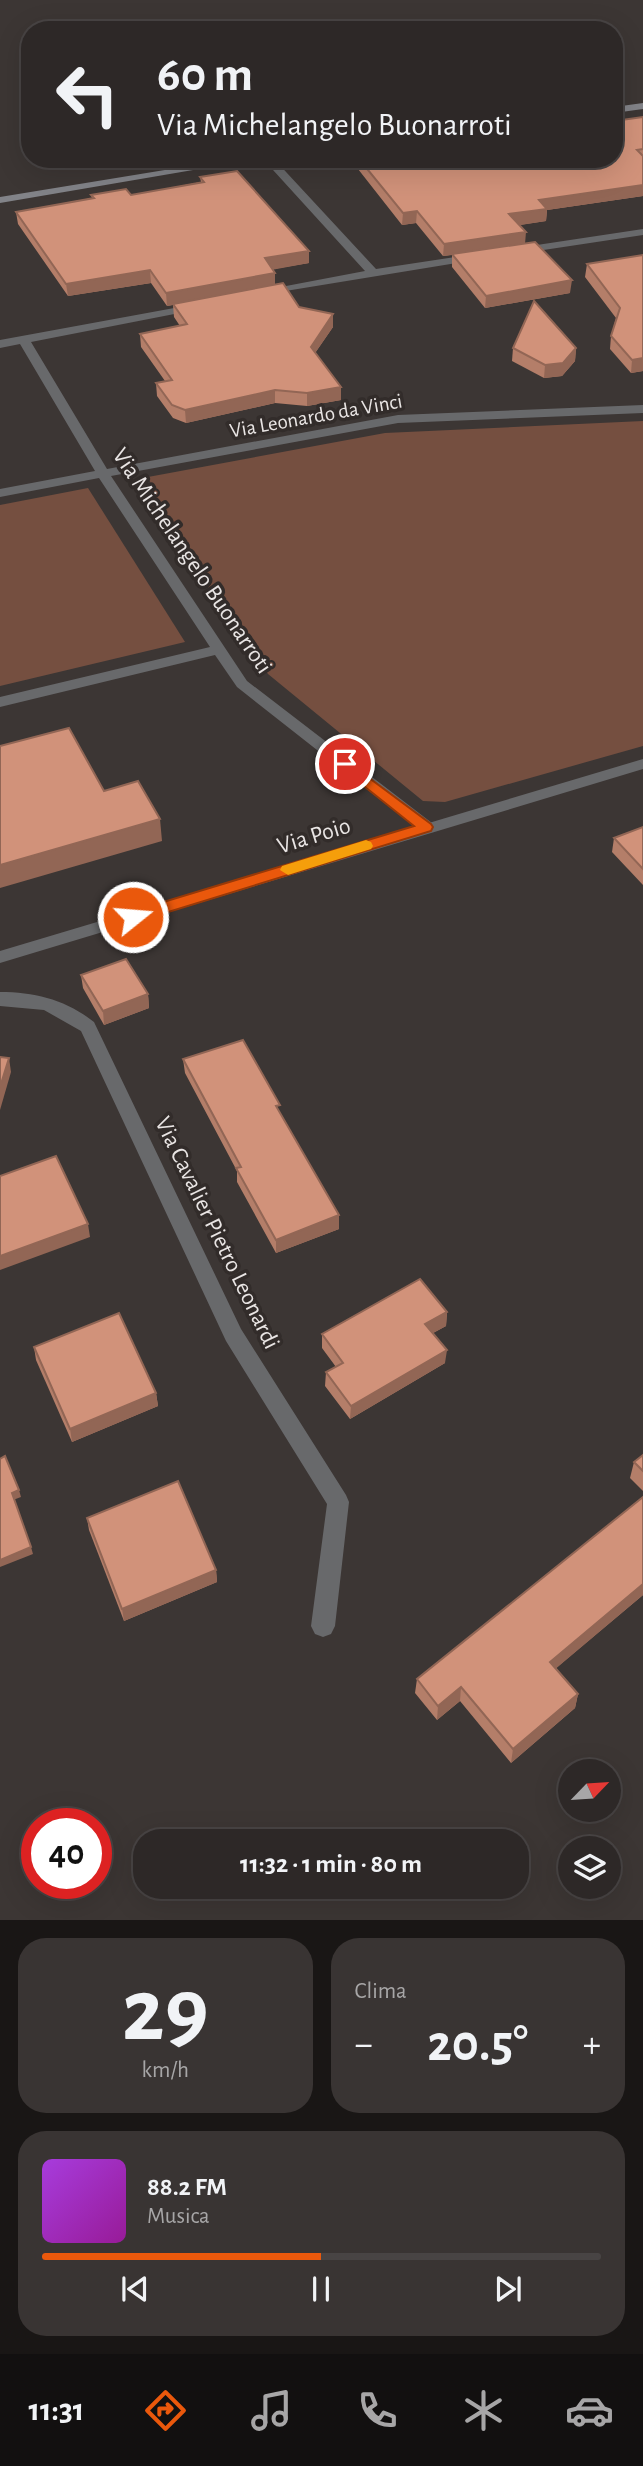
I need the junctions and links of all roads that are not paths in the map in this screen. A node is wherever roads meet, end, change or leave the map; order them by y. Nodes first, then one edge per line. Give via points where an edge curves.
1 (643, 106) edge
2 (623, 109) edge
3 (197, 168) edge
4 (276, 168) edge
5 (0, 200) edge
6 (643, 232) edge
7 (508, 252) edge
8 (494, 254) edge
9 (373, 273) junction
10 (252, 296) edge
11 (212, 304) edge
12 (24, 340) junction
13 (0, 344) edge
14 (643, 409) edge
15 (103, 474) junction
16 (0, 493) edge
17 (218, 650) junction
18 (0, 702) edge
19 (643, 764) edge
20 (426, 827) junction
21 (0, 957) edge
22 (0, 999) edge
23 (323, 1626) dead end

1 - 2 main road
3 - 5 main road
4 - 9 street
6 - 7 street
8 - 9 street
9 - 10 street
11 - 12 street
12 - 13 street
12 - 15 street, Via Michelangelo Buonarroti
14 - 15 street, Via Leonardo da Vinci via 398,419
15 - 16 street, Via Leonardo da Vinci
15 - 17 street, Via Michelangelo Buonarroti
17 - 18 street
17 - 20 street, Via Michelangelo Buonarroti via 242,684
19 - 20 street, Via Poio
20 - 21 street, Via Poio
22 - 23 street, Via Cavalier Pietro Leonardi via 43,1001 71,1012 89,1027 233,1335 338,1502

